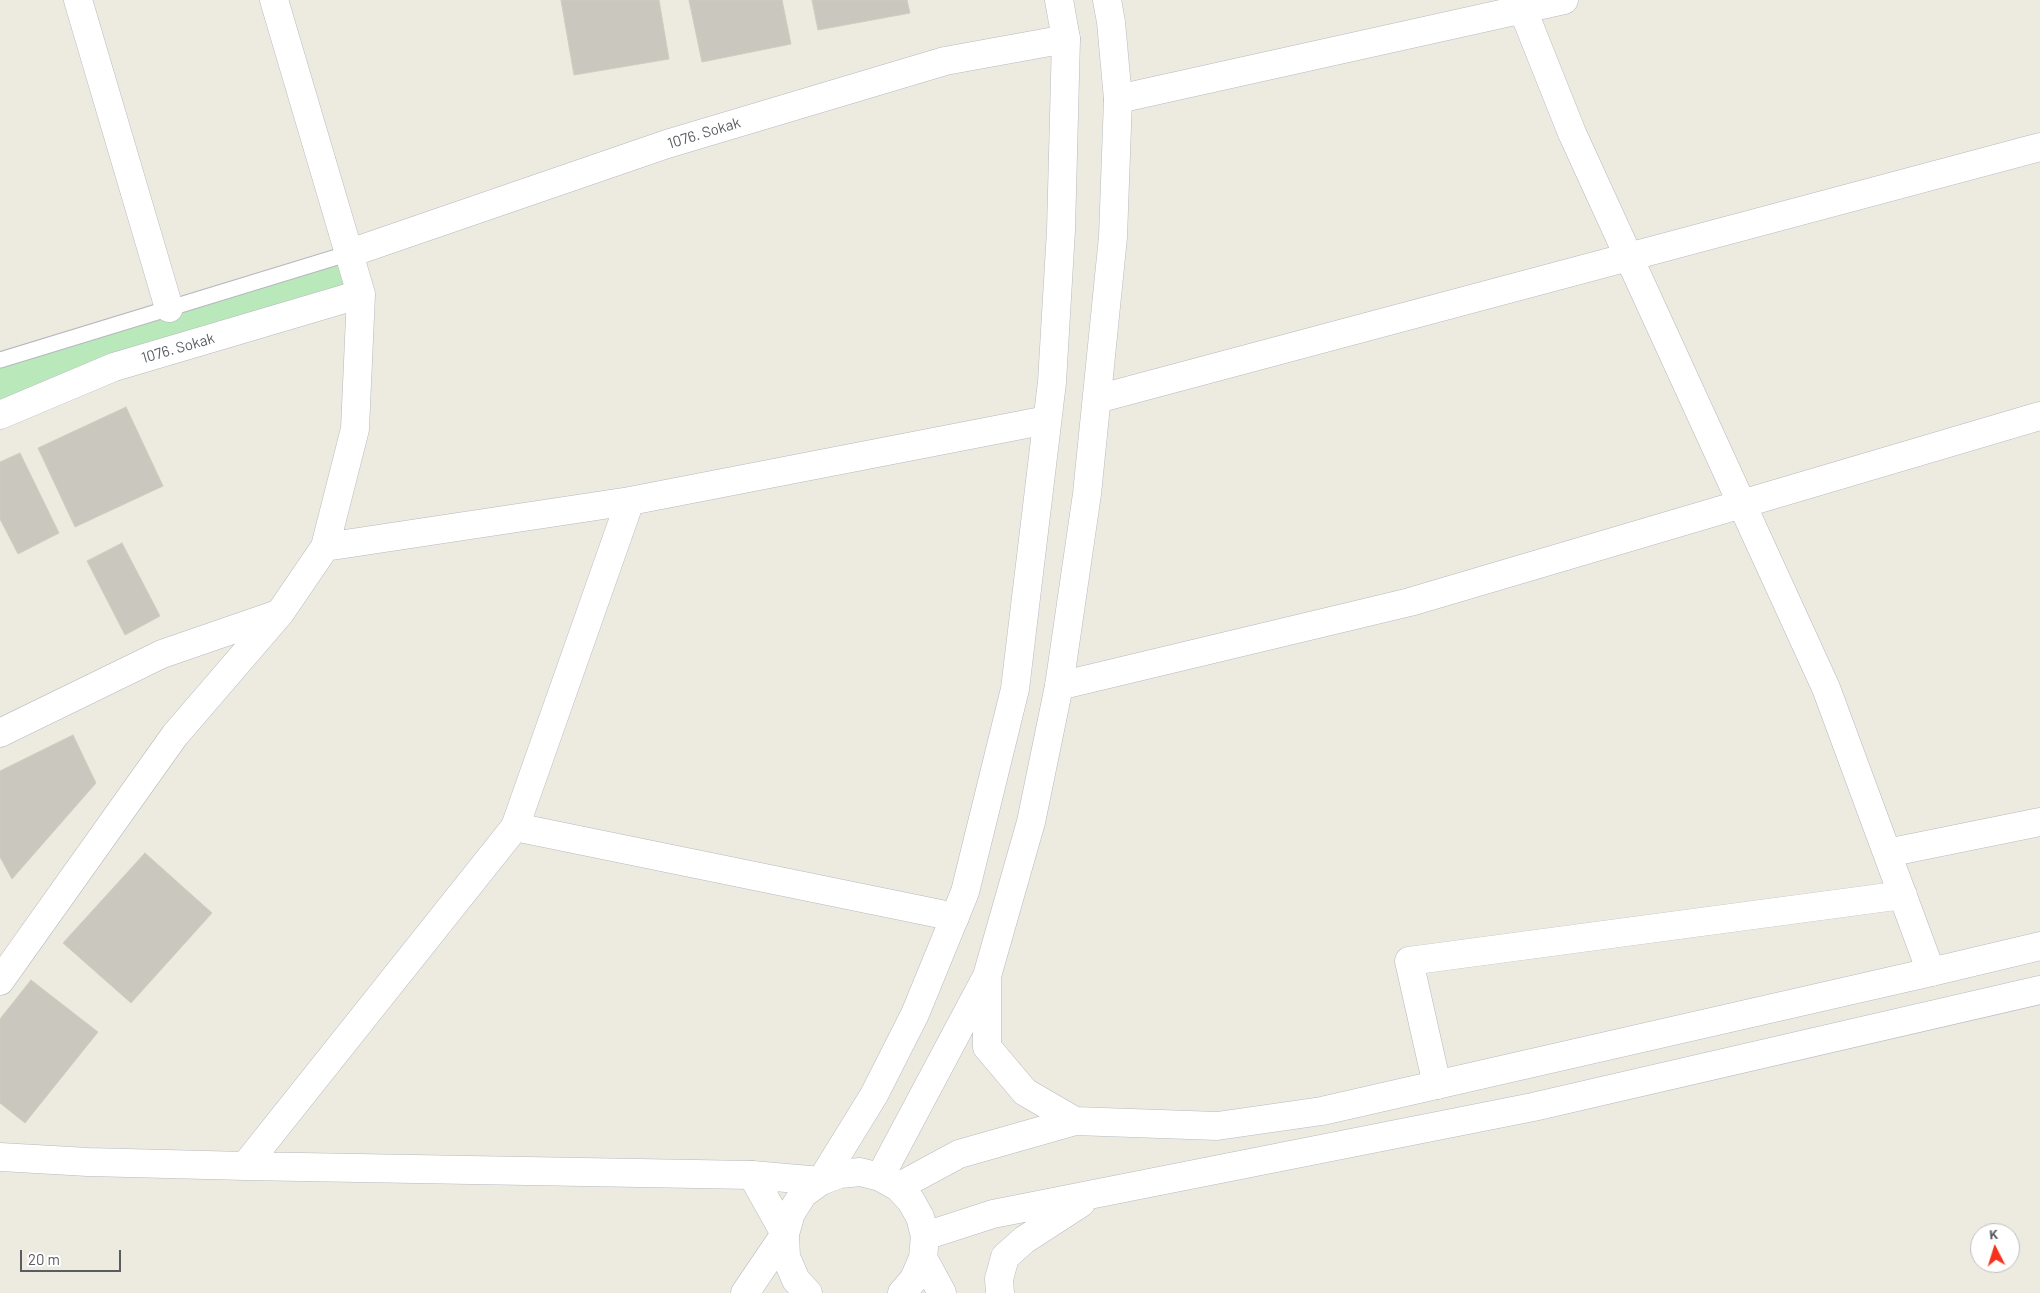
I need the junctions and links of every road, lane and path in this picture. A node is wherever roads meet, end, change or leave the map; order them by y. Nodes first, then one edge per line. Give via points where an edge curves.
1 (78, 0) edge
2 (274, 0) edge
3 (1059, 0) edge
4 (1107, 0) edge
5 (1564, 0) edge
6 (1520, 5) edge
7 (1066, 39) junction
8 (1118, 99) junction
9 (2040, 147) edge
10 (350, 253) junction
11 (1628, 256) junction
12 (361, 294) junction
13 (169, 308) junction
14 (0, 360) edge
15 (1097, 399) junction
16 (0, 415) edge
17 (2040, 416) edge
18 (1047, 420) junction
19 (630, 501) junction
20 (1742, 503) junction
21 (325, 547) junction
22 (280, 613) junction
23 (1059, 686) junction
24 (0, 733) edge
25 (2040, 822) edge
26 (515, 827) junction
27 (1887, 853) junction
28 (1903, 895) junction
29 (955, 917) junction
30 (2040, 946) edge
31 (1932, 972) junction
32 (987, 976) junction
33 (0, 981) edge
34 (2040, 990) edge
35 (1437, 1085) junction
36 (1075, 1121) junction
37 (0, 1157) edge
38 (245, 1166) junction
39 (752, 1175) junction
40 (821, 1181) junction
41 (889, 1182) junction
42 (1090, 1196) junction
43 (785, 1234) junction
44 (924, 1247) junction
45 (745, 1293) edge
46 (808, 1293) edge
47 (902, 1293) edge
48 (942, 1293) edge
49 (1000, 1293) edge

1 - 13 street
2 - 10 street
3 - 7 street
4 - 8 street
5 - 6 street
6 - 8 street
6 - 11 street via 1572,133
7 - 10 street, 1076. Sokak via 945,61 667,144
7 - 18 street via 1061,230
8 - 15 street via 1113,237
9 - 11 street
10 - 12 street
10 - 13 lane
11 - 15 street
11 - 20 street
12 - 16 street, 1076. Sokak via 114,367
12 - 21 street via 355,429
13 - 14 lane
15 - 23 street via 1087,494
17 - 20 street
18 - 19 street
18 - 29 street via 1015,689 965,892
19 - 21 street
19 - 26 street
20 - 23 street via 1410,602
20 - 27 street via 1826,688
21 - 22 street
22 - 24 street via 162,654
22 - 33 street via 175,735
23 - 32 street via 1031,822
25 - 27 street
26 - 29 street
26 - 38 street
27 - 28 street
28 - 31 street
28 - 35 street via 1409,961
29 - 40 street via 915,1014 874,1095
30 - 31 street
31 - 35 street
32 - 36 street via 987,1046 1025,1092
32 - 41 street
34 - 42 street via 1533,1107
35 - 36 street via 1322,1110 1216,1126
36 - 41 street via 959,1154
37 - 38 street
38 - 39 street
39 - 40 street
39 - 43 street
40 - 41 street via 840,1174 860,1172
40 - 43 street via 803,1194 791,1213
41 - 44 street via 916,1209
42 - 44 street via 994,1214
42 - 49 street via 1024,1240 1005,1257 999,1279
43 - 45 street
43 - 46 street via 786,1257 796,1280
44 - 47 street via 914,1280
44 - 48 street

